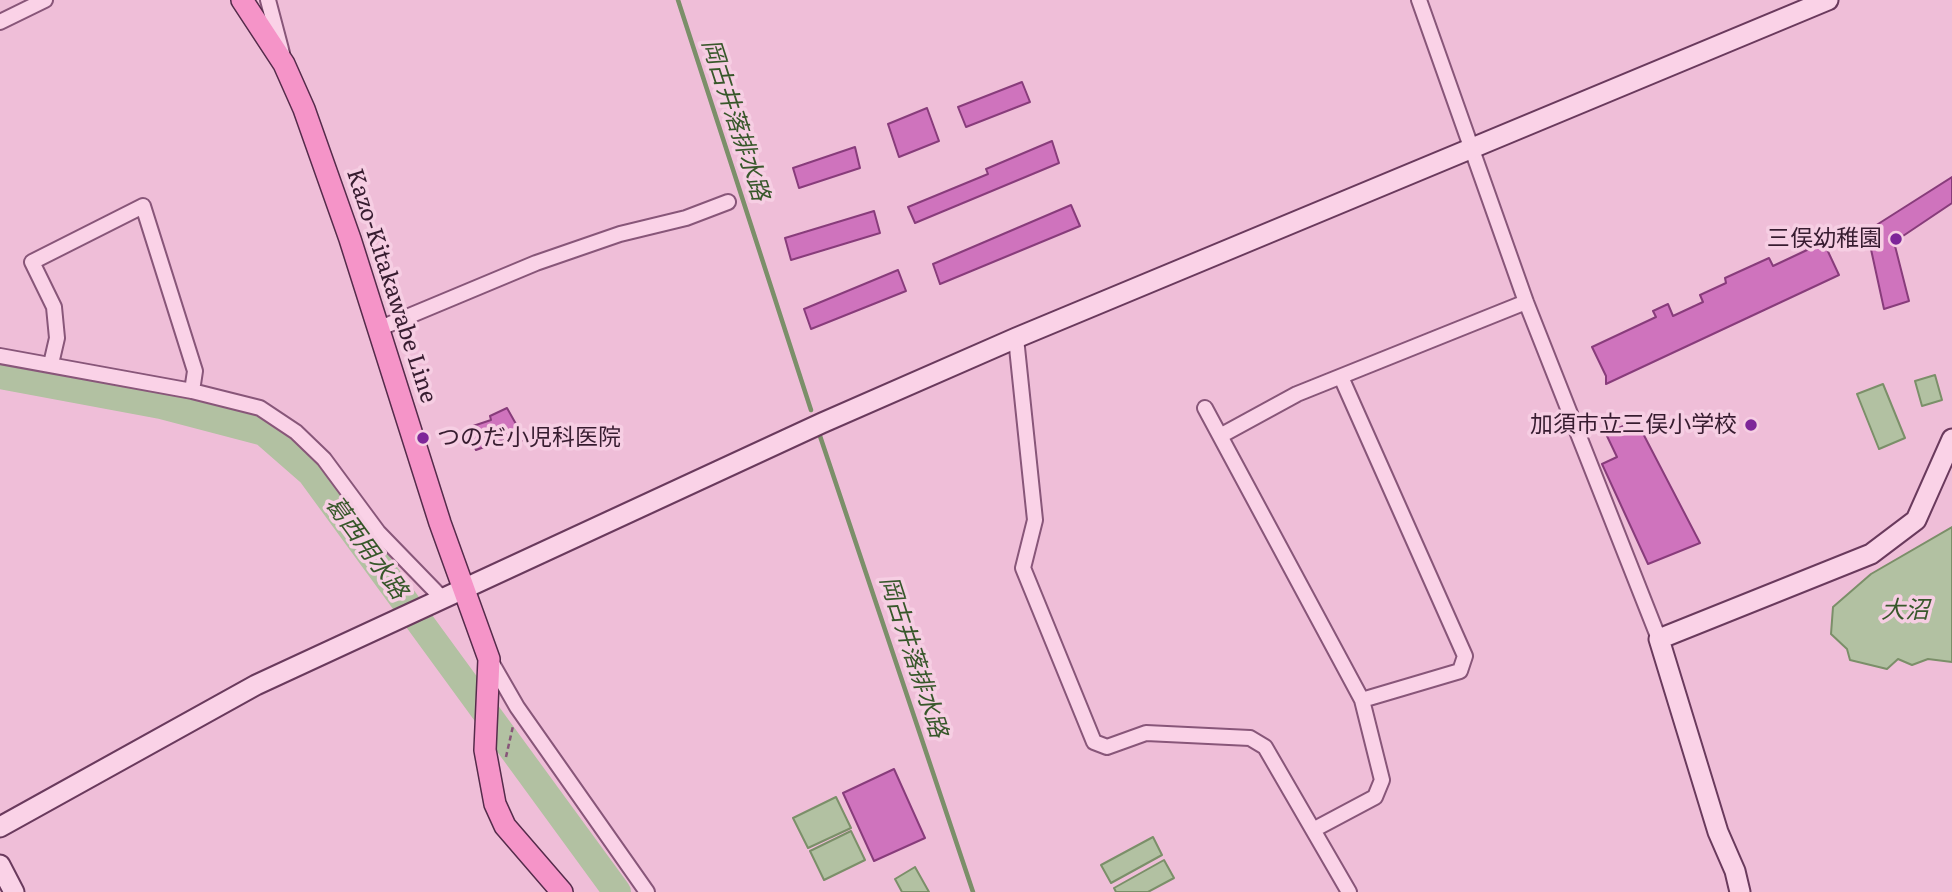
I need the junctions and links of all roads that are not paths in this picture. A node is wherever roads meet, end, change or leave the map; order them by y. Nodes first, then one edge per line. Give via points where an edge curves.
1 (45, 0) edge
2 (242, 0) edge
3 (268, 0) edge
4 (1419, 0) edge
5 (1828, 0) edge
6 (0, 22) edge
7 (284, 64) junction
8 (1471, 148) junction
9 (728, 201) dead end
10 (1526, 302) junction
11 (378, 329) junction
12 (1016, 338) junction
13 (0, 356) edge
14 (51, 364) junction
15 (1340, 377) junction
16 (192, 391) junction
17 (1205, 408) dead end
18 (1220, 436) junction
19 (1952, 439) edge
20 (463, 589) junction
21 (442, 598) junction
22 (1659, 639) junction
23 (489, 669) junction
24 (1362, 700) junction
25 (0, 827) edge
26 (1313, 830) junction
27 (0, 865) edge
28 (15, 892) edge
29 (562, 892) edge
30 (647, 892) edge
31 (1349, 892) edge
32 (1740, 892) edge

1 - 6 street
2 - 7 main road, Kazo-Kitakawabe Line
3 - 7 street
4 - 8 street
5 - 8 street
7 - 11 main road, Kazo-Kitakawabe Line via 332,187
8 - 10 street
8 - 12 street
9 - 11 street via 536,263
10 - 15 street
10 - 22 street
11 - 20 main road, Kazo-Kitakawabe Line
12 - 20 street
12 - 26 street via 1035,520 1023,568 1094,742 1107,747 1146,733 1250,738 1265,747
13 - 14 street
14 - 16 street
14 - 16 street via 57,338 54,307 32,262 143,206 195,371
15 - 18 street via 1297,394
15 - 24 street via 1465,656 1460,671
16 - 21 street via 260,408 296,432 324,459 389,545
17 - 18 street
18 - 24 street
19 - 22 street via 1916,520 1871,554
20 - 21 street
20 - 23 main road, Kazo-Kitakawabe Line
21 - 25 street via 256,685
22 - 32 street
23 - 29 main road via 488,778 505,826
23 - 30 street
24 - 26 street via 1382,780 1375,797
26 - 31 street
27 - 28 street

